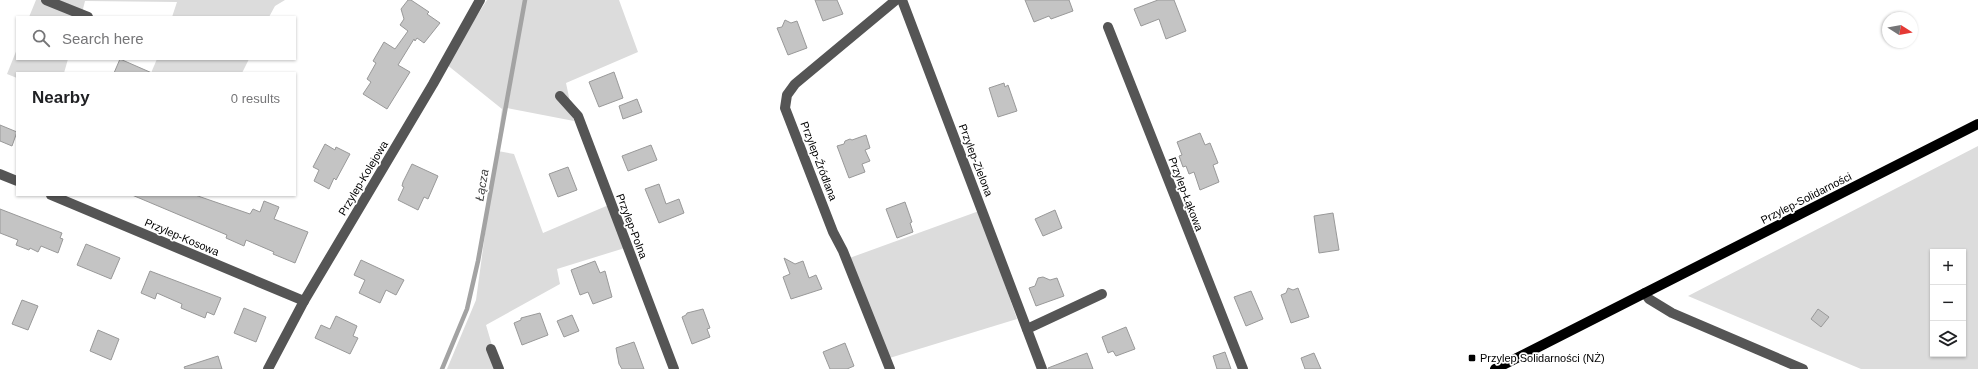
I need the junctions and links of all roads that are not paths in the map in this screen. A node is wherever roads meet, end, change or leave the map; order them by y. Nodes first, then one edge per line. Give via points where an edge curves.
1 (46, 0) edge
2 (480, 0) edge
3 (896, 0) edge
4 (902, 0) edge
5 (86, 16) edge
6 (1108, 27) dead end
7 (560, 96) dead end
8 (1978, 124) edge
9 (0, 174) edge
10 (16, 181) edge
11 (53, 196) edge
12 (1645, 293) junction
13 (1102, 294) dead end
14 (304, 301) junction
15 (1027, 328) junction
16 (491, 349) dead end
17 (268, 369) edge
18 (499, 369) edge
19 (674, 369) edge
20 (890, 369) edge
21 (1042, 369) edge
22 (1243, 369) edge
23 (1495, 369) edge
24 (1803, 369) edge

1 - 5 street
2 - 14 street, Przylep-Kolejowa
3 - 20 street, Przylep-Źródlana via 795,84 787,95 786,108 833,232
4 - 15 street, Przylep-Zielona
6 - 22 street, Przylep-Łąkowa
7 - 19 street, Przylep-Polna via 578,116
8 - 12 main road, Przylep-Solidarności
9 - 10 street
11 - 14 street, Przylep-Kosowa
12 - 23 main road, Przylep-Solidarności
12 - 24 street via 1672,313
13 - 15 street
14 - 17 street, Przylep-Kolejowa
15 - 21 street, Przylep-Zielona
16 - 18 street

